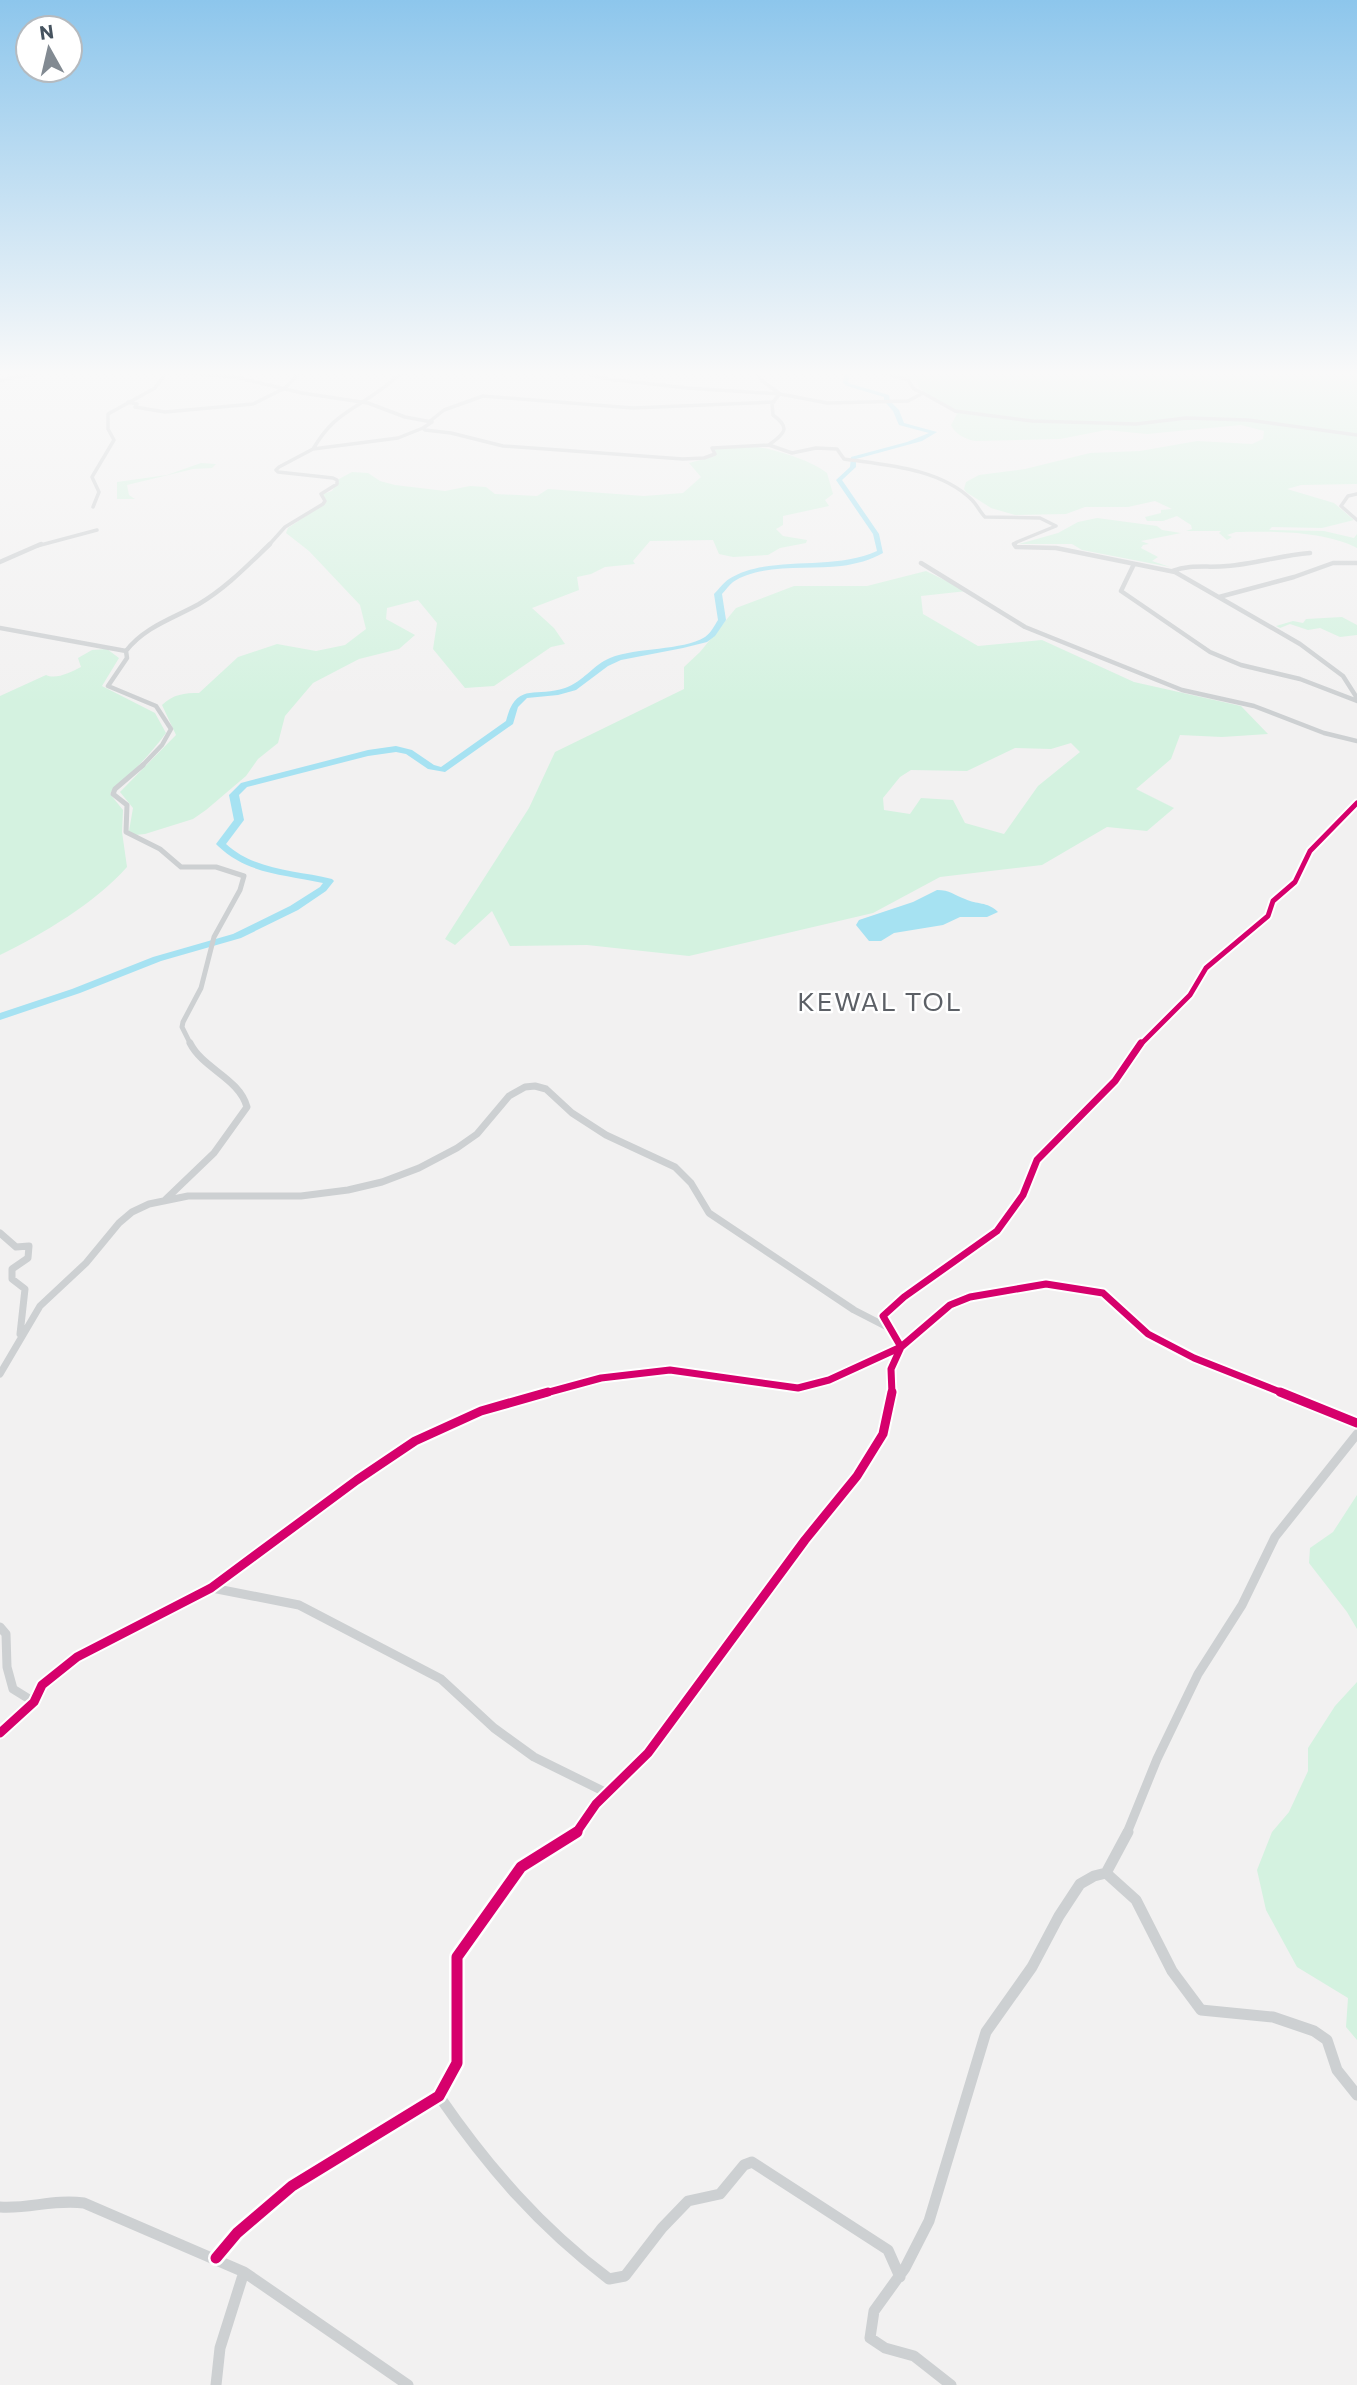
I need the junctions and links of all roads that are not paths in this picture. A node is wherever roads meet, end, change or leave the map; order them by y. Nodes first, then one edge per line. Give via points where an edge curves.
1 (94, 481) edge
2 (336, 481) edge
3 (938, 481) edge
4 (1357, 494) edge
5 (93, 507) dead end
6 (1357, 520) edge
7 (97, 530) dead end
8 (1310, 553) dead end
9 (0, 562) edge
10 (921, 563) dead end
11 (1357, 563) edge
12 (1134, 564) junction
13 (1172, 571) junction
14 (1218, 597) junction
15 (0, 628) edge
16 (126, 651) junction
17 (1357, 699) edge
18 (1357, 741) edge
19 (1357, 803) edge
20 (165, 1201) junction
21 (0, 1233) edge
22 (890, 1328) junction
23 (20, 1338) junction
24 (901, 1347) junction
25 (0, 1374) edge
26 (1357, 1423) edge
27 (1357, 1434) edge
28 (211, 1588) junction
29 (0, 1627) edge
30 (34, 1702) junction
31 (0, 1733) edge
32 (607, 1793) junction
33 (1106, 1873) junction
34 (1357, 2095) edge
35 (439, 2096) junction
36 (0, 2207) edge
37 (216, 2258) junction
38 (244, 2272) junction
39 (900, 2277) junction
40 (406, 2384) edge
41 (216, 2385) edge
42 (951, 2385) edge

1 - 5 street via 99,492
2 - 16 street via 321,494 323,504 285,527 231,581 157,625
3 - 12 street via 976,503 985,517 1040,517 1056,526 1017,542 1016,547 1056,548
4 - 6 street via 1348,496 1341,506
7 - 9 street via 38,545
8 - 13 street
10 - 18 street via 1025,628 1182,690 1254,706
11 - 14 street via 1334,563
12 - 13 street
12 - 17 street via 1121,591 1210,652
13 - 14 street
14 - 17 street via 1283,632 1337,671
15 - 16 street
16 - 20 street via 127,658 108,685 156,706 171,729 161,746 115,789 113,794 127,805 126,832 160,849 181,867 216,867 244,878 216,931 202,985 181,1027 196,1054 243,1094 247,1107 214,1153
19 - 22 street via 1310,851 1295,882 1273,901 1268,916 1206,968 1190,995 1145,1037 1115,1081 1037,1160 1023,1195 997,1231 883,1316
20 - 22 street via 204,1196 292,1197 355,1190 386,1181 474,1137 502,1101 521,1088 539,1086 570,1112 624,1145 674,1166 691,1180 709,1213 855,1310
20 - 23 street via 120,1220 87,1262 52,1290
21 - 23 street via 16,1247 29,1246 28,1258 12,1269 12,1279 25,1289
22 - 24 street
23 - 25 street
24 - 26 street via 950,1305 970,1297 1046,1284 1088,1289 1113,1300 1148,1334 1194,1358
24 - 28 street via 830,1380 798,1388 670,1370 601,1378 481,1411 415,1441
24 - 32 street via 891,1369 892,1394 883,1434 857,1476 648,1754
27 - 33 street via 1275,1537 1242,1605 1198,1674
28 - 30 street via 77,1657 42,1685
28 - 32 street via 299,1605 441,1679 534,1757
29 - 30 street via 6,1634 13,1689
30 - 31 street
32 - 35 street via 574,1836 521,1867 457,1957 457,2063
33 - 34 street via 1136,1900 1172,1971 1201,2010 1273,2017 1314,2031 1327,2040 1337,2070
33 - 39 street via 1079,1885 1021,1984 990,2022 929,2221
35 - 37 street via 292,2186
35 - 39 street via 519,2200 609,2279 625,2276 688,2202 720,2194 744,2165 752,2162 888,2250
36 - 37 street via 59,2200 84,2203
37 - 38 street
38 - 40 street
38 - 41 street via 220,2348
39 - 42 street via 877,2305 869,2325 870,2338 885,2348 914,2356

